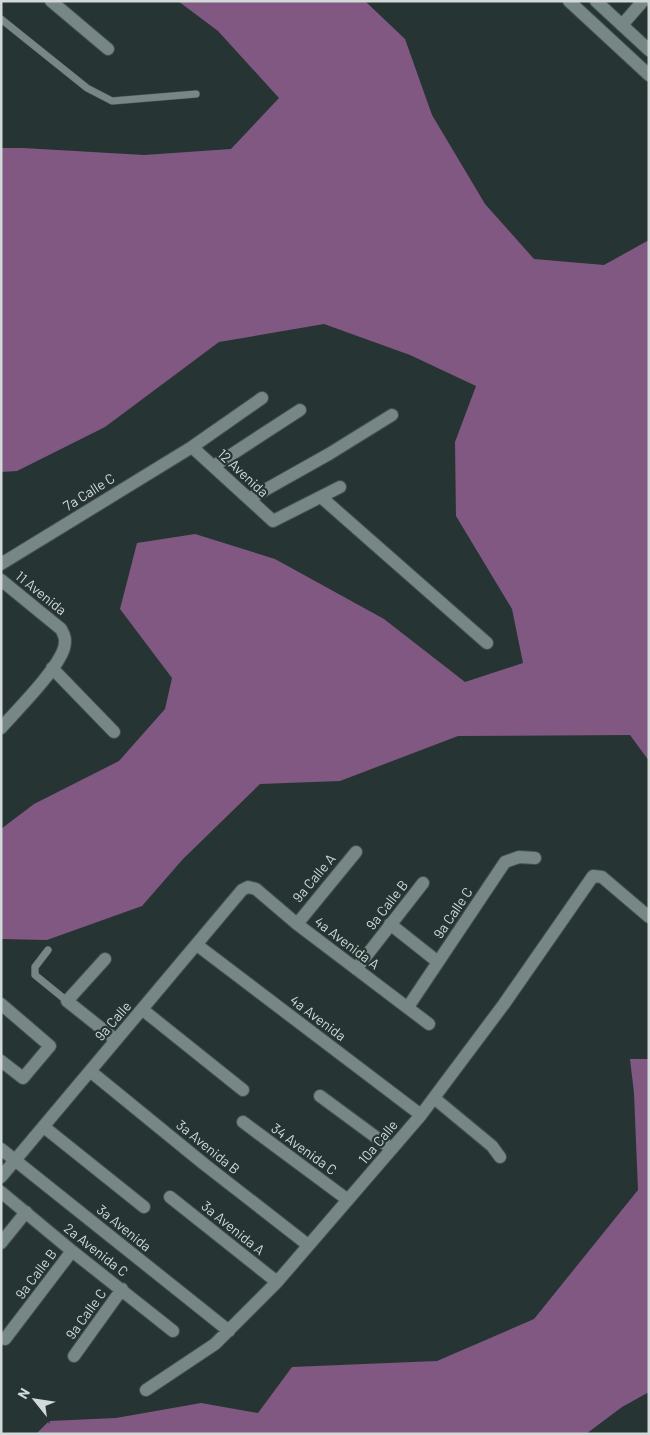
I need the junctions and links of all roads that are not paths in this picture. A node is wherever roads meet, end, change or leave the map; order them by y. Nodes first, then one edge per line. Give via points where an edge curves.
1 (51, 1) edge
2 (568, 1) edge
3 (596, 1) edge
4 (643, 1) edge
5 (1, 19) edge
6 (622, 25) junction
7 (108, 49) dead end
8 (649, 50) edge
9 (649, 75) edge
10 (196, 94) dead end
11 (262, 398) dead end
12 (300, 410) dead end
13 (392, 414) dead end
14 (192, 447) junction
15 (214, 466) junction
16 (340, 487) dead end
17 (321, 497) junction
18 (249, 499) junction
19 (1, 564) edge
20 (1, 580) edge
21 (487, 642) dead end
22 (52, 668) junction
23 (1, 728) edge
24 (114, 732) dead end
25 (356, 852) dead end
26 (535, 858) dead end
27 (423, 883) dead end
28 (248, 887) joint
29 (649, 917) edge
30 (296, 924) junction
31 (390, 924) junction
32 (197, 945) junction
33 (48, 950) dead end
34 (105, 959) dead end
35 (438, 962) junction
36 (356, 969) junction
37 (67, 1002) junction
38 (1, 1004) edge
39 (408, 1007) junction
40 (143, 1010) junction
41 (429, 1024) dead end
42 (116, 1040) junction
43 (1, 1062) edge
44 (90, 1071) junction
45 (243, 1090) dead end
46 (320, 1096) dead end
47 (434, 1098) junction
48 (421, 1115) junction
49 (243, 1122) dead end
50 (44, 1127) junction
51 (1, 1149) edge
52 (392, 1149) junction
53 (500, 1158) dead end
54 (16, 1161) junction
55 (1, 1177) edge
56 (1, 1192) edge
57 (170, 1197) dead end
58 (348, 1200) junction
59 (144, 1207) dead end
60 (26, 1212) junction
61 (1, 1243) edge
62 (308, 1245) junction
63 (72, 1251) junction
64 (277, 1282) junction
65 (122, 1290) junction
66 (229, 1330) junction
67 (173, 1331) dead end
68 (5, 1339) dead end
69 (74, 1356) dead end
70 (146, 1390) dead end

1 - 7 street
2 - 9 street
3 - 6 street
4 - 6 street
5 - 10 lane via 87,88 112,101
6 - 8 street
11 - 14 street, 7a Calle C
12 - 15 street
13 - 18 street
14 - 15 street, 12 Avenida
14 - 19 street, 7a Calle C
15 - 18 street, 12 Avenida
16 - 17 street
17 - 18 street, 12 Avenida via 273,521
17 - 21 street
20 - 22 street, 11 Avenida via 61,629 66,637 64,649
22 - 23 street
22 - 24 street
25 - 30 street, 9a Calle A
26 - 35 street, 9a Calle C via 519,857 505,862
27 - 31 street, 9a Calle B
28 - 30 street, 4a Avenida A via 256,889
28 - 32 street, 9a Calle via 242,890
29 - 47 street, 10a Calle via 602,877 593,876
30 - 36 street, 4a Avenida A
31 - 35 street
31 - 36 street, 9a Calle B
32 - 40 street, 9a Calle
32 - 48 street, 4a Avenida
33 - 37 lane via 35,967 35,975
34 - 37 street
35 - 39 street, 9a Calle C
36 - 39 street, 4a Avenida A
37 - 42 street
38 - 43 street via 50,1046 23,1078
39 - 41 street, 4a Avenida A
40 - 42 street, 9a Calle
40 - 45 street
42 - 44 street, 9a Calle
44 - 50 street, 9a Calle
44 - 62 street, 3a Avenida B
46 - 52 street
47 - 48 street, 10a Calle
47 - 53 street via 492,1146
48 - 52 street, 10a Calle
49 - 58 street, 34 Avenida C
50 - 54 street, 9a Calle
50 - 59 street
51 - 54 street, 3a Avenida
52 - 58 street, 10a Calle
54 - 55 street, 9a Calle
54 - 66 street, 3a Avenida
56 - 60 street, 2a Avenida C
57 - 64 street, 3a Avenida A
58 - 62 street, 10a Calle
60 - 61 street
60 - 63 street, 2a Avenida C
62 - 64 street, 10a Calle
63 - 65 street, 2a Avenida C
63 - 68 street, 9a Calle B
64 - 66 street, 10a Calle
65 - 67 street, 2a Avenida C
65 - 69 street, 9a Calle C
66 - 70 street, 10a Calle via 216,1344

